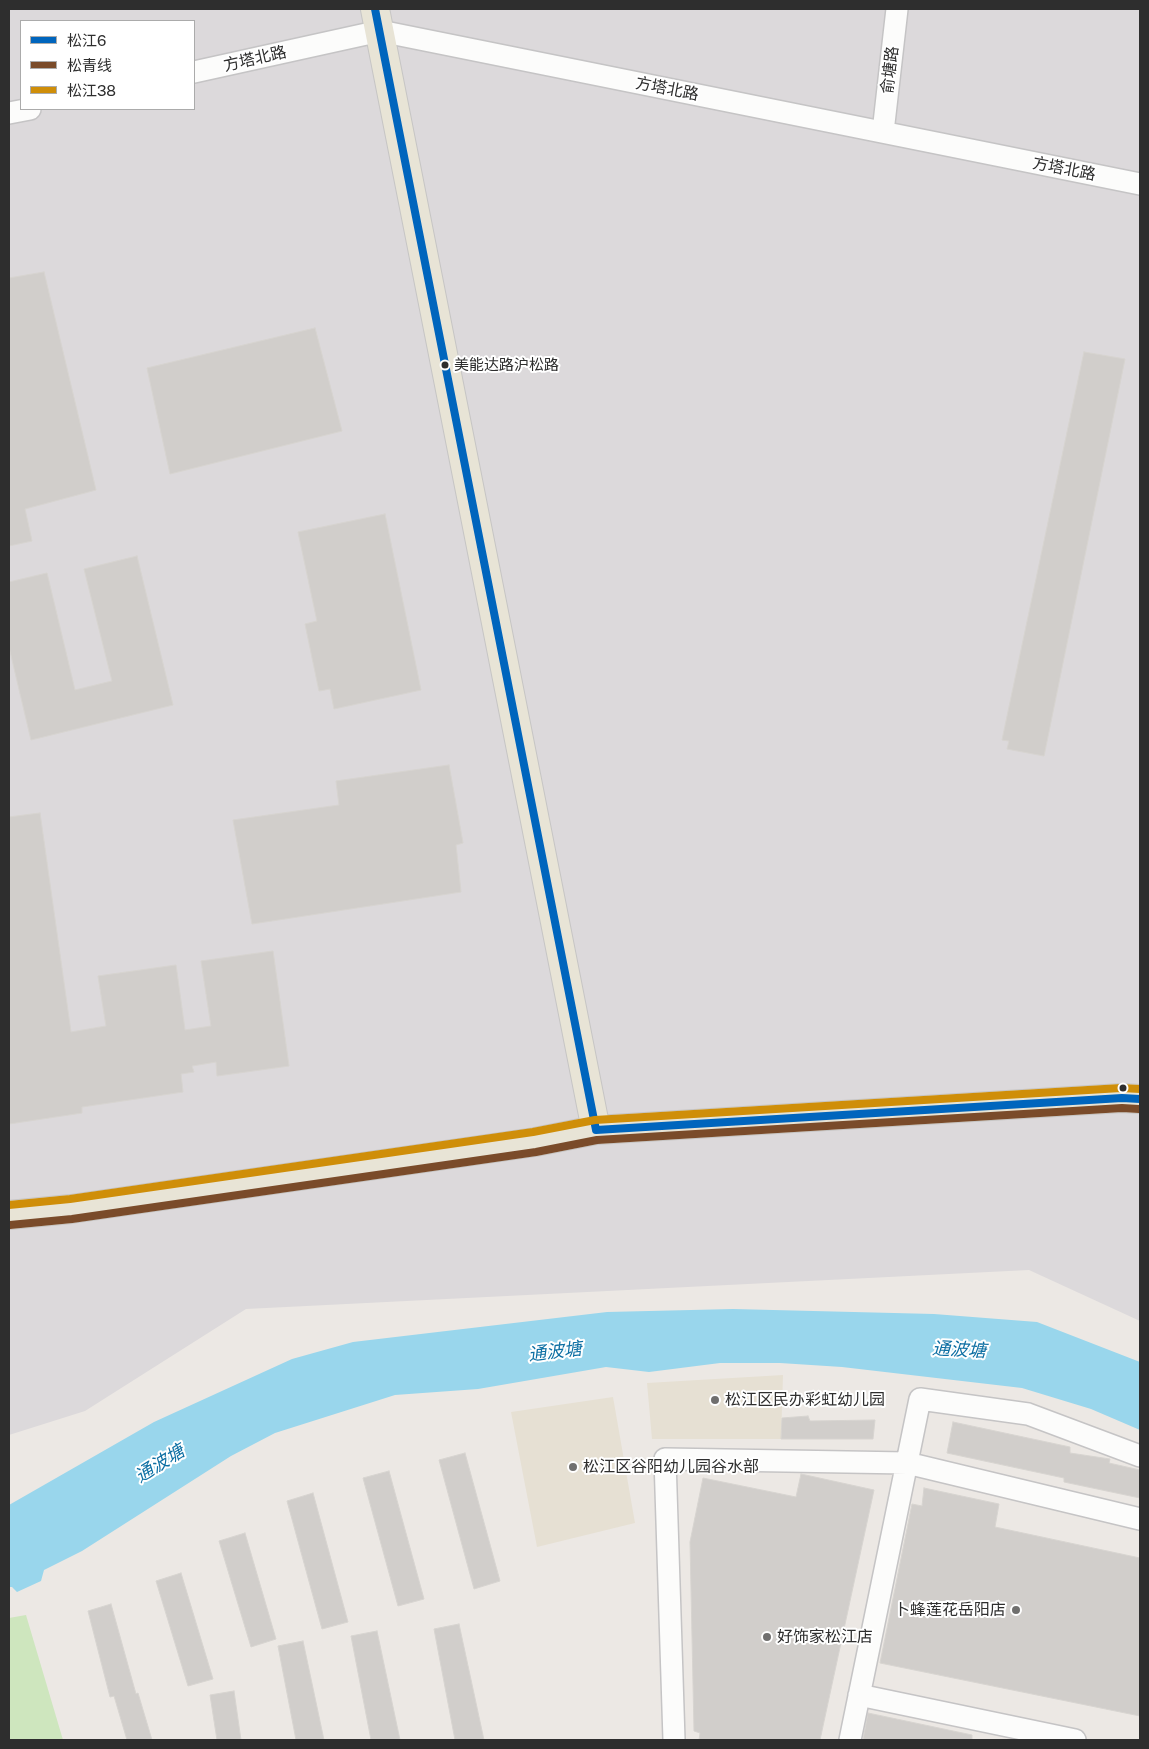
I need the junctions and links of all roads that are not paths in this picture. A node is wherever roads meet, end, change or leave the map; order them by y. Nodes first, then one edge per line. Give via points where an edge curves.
1 (897, 9) edge
2 (378, 20) edge
3 (195, 72) edge
4 (25, 110) edge
5 (9, 113) edge
6 (883, 132) junction
7 (1140, 184) edge
8 (1140, 1099) edge
9 (596, 1130) junction
10 (9, 1215) edge
11 (1140, 1456) edge
12 (907, 1462) junction
13 (1140, 1519) edge
14 (859, 1695) junction
15 (674, 1740) edge
16 (850, 1740) edge
17 (1075, 1740) edge

1 - 6 street, 俞塘路
2 - 3 street, 方塔北路
2 - 6 street, 方塔北路
2 - 9 main road
4 - 5 street
6 - 7 street, 方塔北路
8 - 9 main road via 1112,1098
9 - 10 main road via 535,1142
11 - 12 street via 1028,1414 920,1399
12 - 13 street
12 - 14 street
12 - 15 street via 665,1459
14 - 16 street
14 - 17 street

